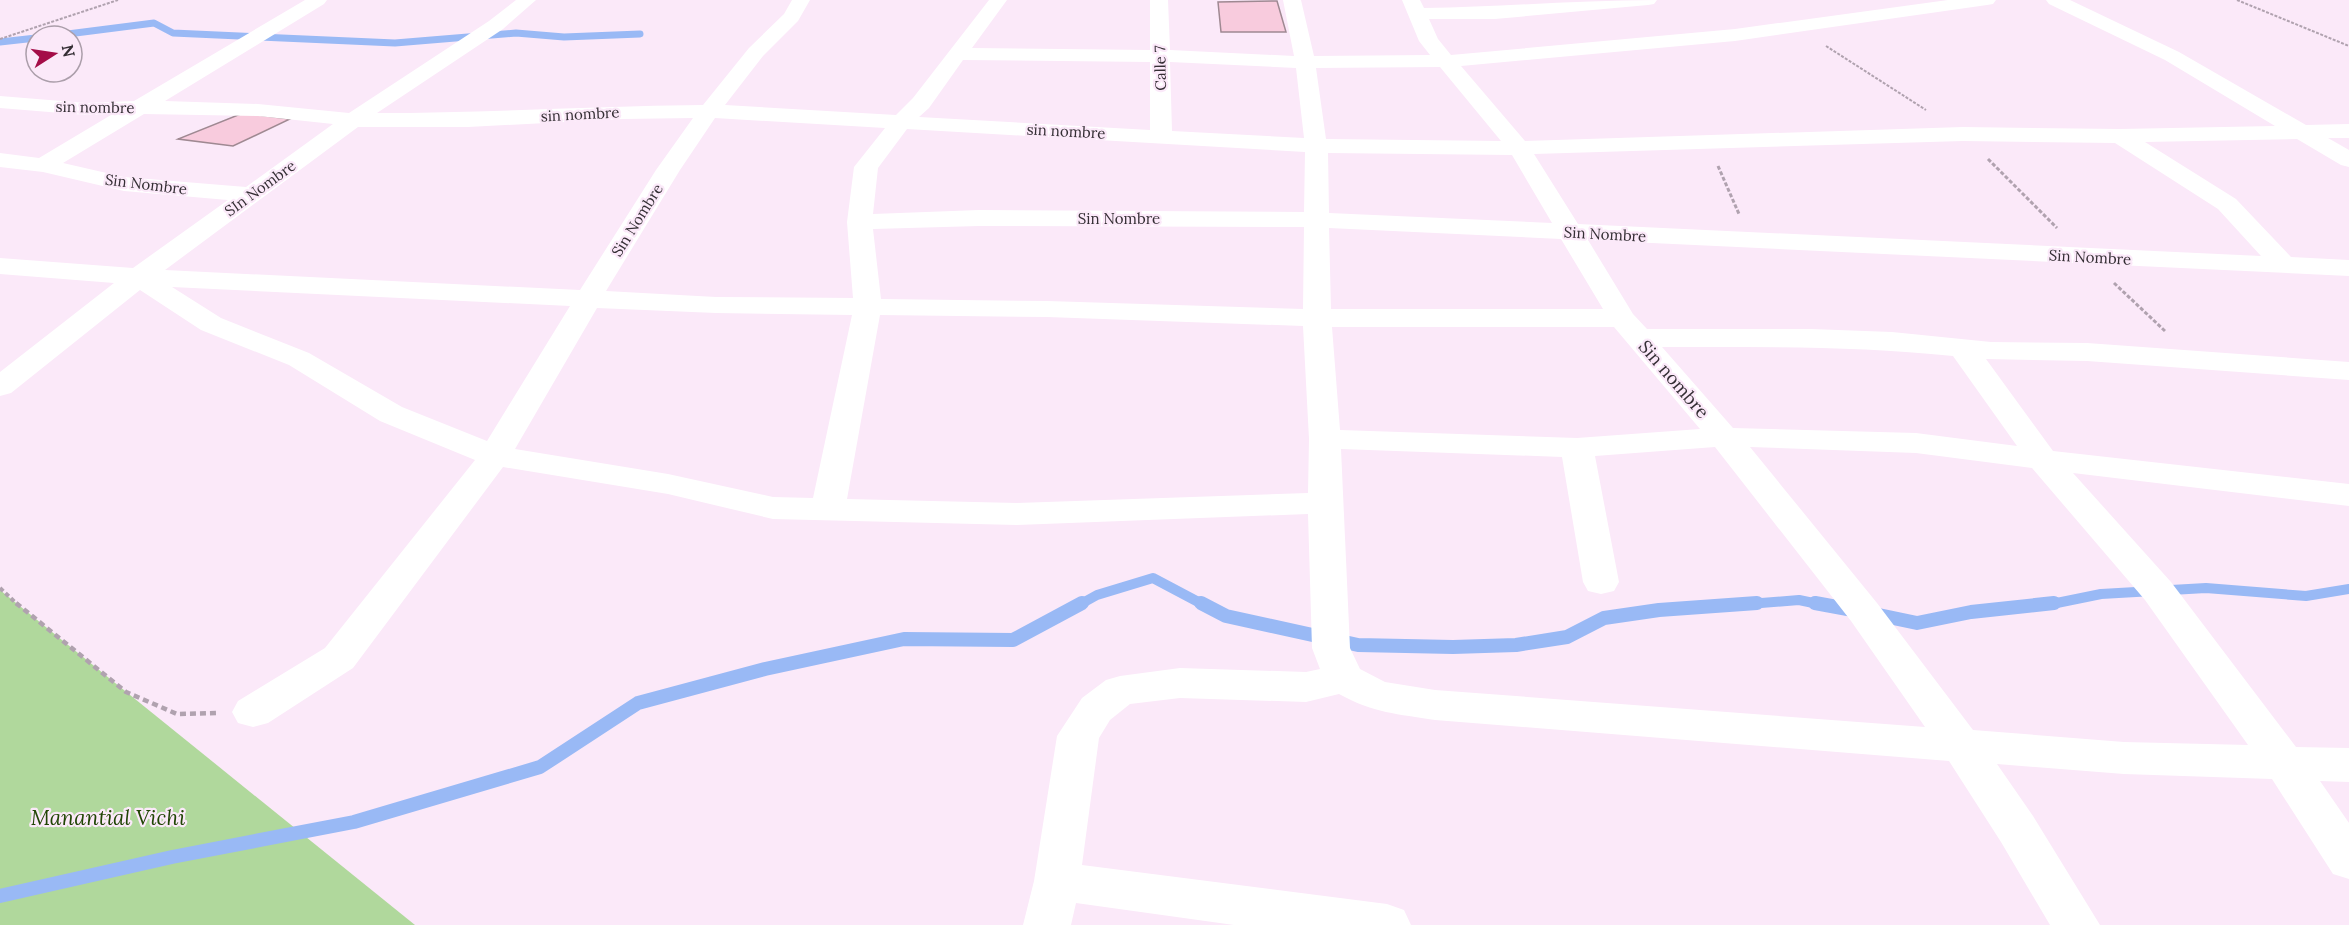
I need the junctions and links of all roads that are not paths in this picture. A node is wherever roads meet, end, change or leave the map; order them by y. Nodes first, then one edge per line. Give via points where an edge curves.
1 (318, 0) edge
2 (527, 0) edge
3 (801, 0) edge
4 (998, 0) edge
5 (1159, 0) edge
6 (1292, 0) edge
7 (1648, 0) edge
8 (1987, 0) edge
9 (2055, 0) edge
10 (1594, 3) edge
11 (1414, 7) edge
12 (1643, 43) junction
13 (958, 54) junction
14 (1160, 56) junction
15 (1446, 61) junction
16 (1305, 62) junction
17 (0, 102) edge
18 (141, 107) junction
19 (709, 111) junction
20 (353, 120) junction
21 (902, 122) junction
22 (2349, 131) edge
23 (2306, 133) junction
24 (1161, 136) junction
25 (2121, 136) junction
26 (1316, 146) junction
27 (1520, 148) junction
28 (0, 160) edge
29 (2349, 160) edge
30 (43, 165) junction
31 (251, 195) junction
32 (1317, 220) junction
33 (860, 222) junction
34 (1571, 232) junction
35 (2284, 265) junction
36 (0, 266) edge
37 (2349, 268) edge
38 (139, 277) junction
39 (589, 297) junction
40 (868, 307) junction
41 (1317, 318) junction
42 (1630, 328) junction
43 (1963, 349) junction
44 (2345, 374) edge
45 (0, 387) edge
46 (1724, 437) junction
47 (1325, 439) junction
48 (1578, 448) junction
49 (495, 456) junction
50 (2043, 460) junction
51 (2349, 495) edge
52 (1325, 503) junction
53 (828, 510) junction
54 (1601, 582) dead end
55 (1344, 678) junction
56 (253, 712) road end
57 (1960, 744) junction
58 (2283, 761) junction
59 (2349, 765) edge
60 (2349, 860) edge
61 (1057, 881) junction
62 (1047, 925) edge
63 (1388, 925) edge
64 (2076, 925) edge

1 - 18 street, Sin Nombre
2 - 20 street, SIn Nombre via 496,26
3 - 19 street, Sin Nombre via 791,17 756,52
4 - 13 street
5 - 14 street, Calle 7
6 - 16 street
7 - 10 street
8 - 12 street via 1735,35
9 - 23 street via 2172,56
10 - 11 street via 1495,13
10 - 12 street
11 - 15 street, Sin nombre via 1430,41
12 - 15 street
13 - 14 street
13 - 21 street
14 - 16 street
14 - 24 street, Calle 7
15 - 16 street
15 - 27 street, Sin nombre
16 - 26 street
17 - 18 street, sin nombre via 86,109
18 - 20 street, sin nombre via 258,110
18 - 30 street, Sin Nombre
19 - 20 street, sin nombre
19 - 21 street, sin nombre
19 - 39 street, Sin Nombre
20 - 31 street, SIn Nombre
21 - 24 street, sin nombre
21 - 33 street via 866,167
22 - 23 street, sin nombre
23 - 25 street, sin nombre
23 - 29 street
24 - 26 street, sin nombre
25 - 27 street, sin nombre via 1964,134
25 - 35 street via 2227,204
26 - 27 street, sin nombre
26 - 32 street
27 - 34 street, Sin nombre
28 - 30 street, Sin Nombre
30 - 31 street, Sin Nombre via 124,184
31 - 38 street, SIn Nombre
32 - 33 street, Sin Nombre via 979,218
32 - 34 street, Sin Nombre
32 - 41 street
33 - 40 street
34 - 35 street, Sin Nombre
34 - 42 street, Sin nombre
35 - 37 street, Sin Nombre
36 - 38 street
38 - 39 street
38 - 45 street, SIn Nombre
38 - 49 street via 211,324 299,359 392,414
39 - 40 street via 716,305
39 - 49 street, Sin Nombre
40 - 41 street
40 - 53 street
41 - 42 street
41 - 47 street
42 - 43 street via 1892,341
42 - 46 street, Sin nombre
43 - 44 street via 2087,352
43 - 50 street
46 - 48 street
46 - 50 street via 1916,442
46 - 57 street, Sin nombre via 1864,612
47 - 48 street
47 - 52 street
48 - 54 street
49 - 53 street via 668,484 773,508
49 - 56 street, Sin Nombre via 339,658
50 - 51 street
50 - 58 street via 2158,591
52 - 53 street via 1017,514
52 - 55 street via 1331,648
55 - 57 street via 1376,696 1435,705
55 - 61 street via 1306,687 1180,683 1120,691 1096,709 1078,736
57 - 58 street via 2124,758
57 - 64 street, Sin nombre
58 - 59 street
58 - 60 street
61 - 62 street
61 - 63 street

